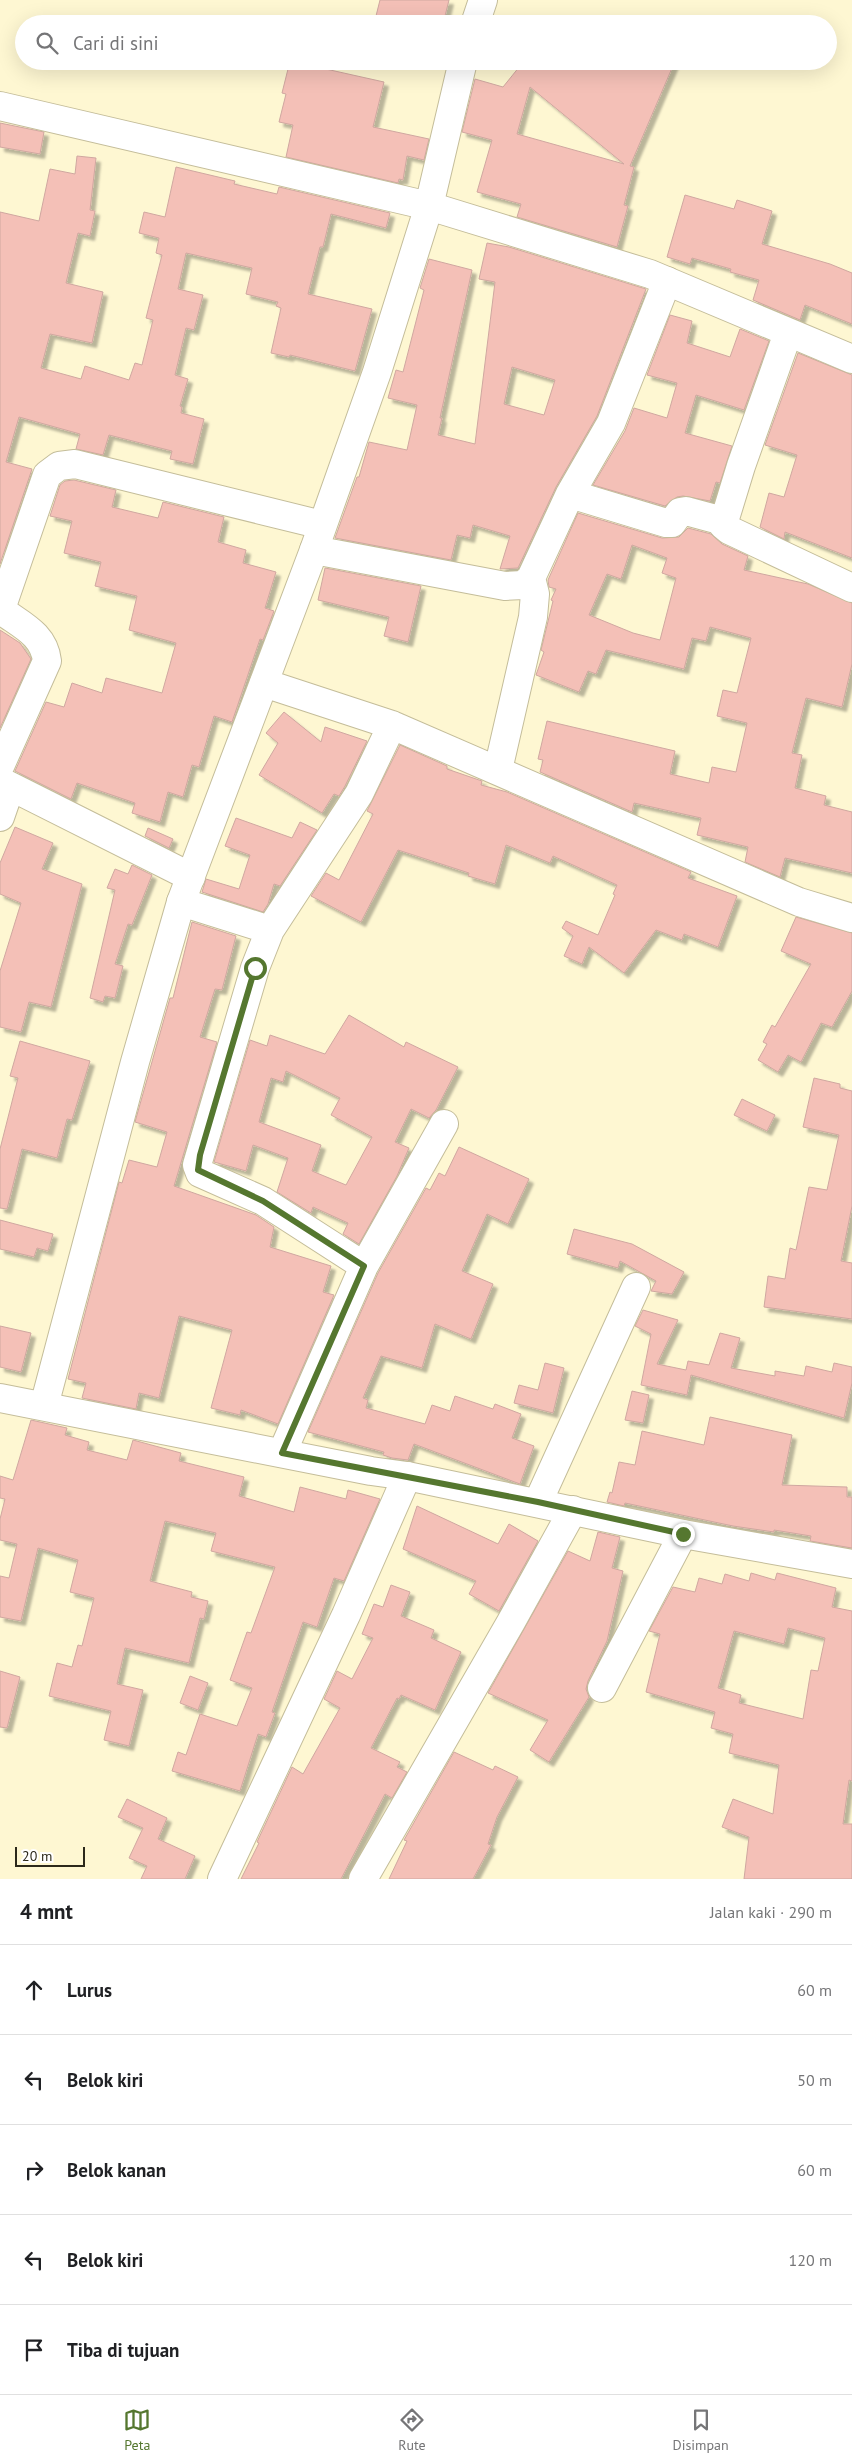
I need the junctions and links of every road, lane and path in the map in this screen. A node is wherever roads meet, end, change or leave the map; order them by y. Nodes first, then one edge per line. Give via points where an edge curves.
1 (483, 0) edge
2 (478, 15) edge
3 (461, 70) edge
4 (1, 110) edge
5 (429, 206) junction
6 (668, 281) junction
7 (788, 333) junction
8 (852, 359) edge
9 (570, 494) junction
10 (723, 521) junction
11 (318, 537) junction
12 (10, 552) edge
13 (531, 578) junction
14 (852, 588) edge
15 (0, 611) edge
16 (264, 683) junction
17 (392, 725) junction
18 (498, 770) junction
19 (3, 778) edge
20 (0, 817) edge
21 (191, 877) junction
22 (181, 902) junction
23 (852, 918) edge
24 (270, 930) junction
25 (444, 1124) dead end
26 (364, 1266) junction
27 (636, 1287) dead end
28 (0, 1398) edge
29 (44, 1406) junction
30 (282, 1453) junction
31 (408, 1476) junction
32 (538, 1502) junction
33 (573, 1510) junction
34 (683, 1534) junction
35 (852, 1564) edge
36 (602, 1688) dead end
37 (222, 1879) edge
38 (363, 1879) edge

1 - 2 street
3 - 5 street
4 - 5 street
5 - 6 street
5 - 11 street via 377,372
6 - 7 street
6 - 9 street via 611,423
7 - 8 street
7 - 10 street
9 - 10 street via 666,523 672,523 680,512 686,511
9 - 13 street
10 - 14 street via 723,526 729,530
11 - 12 street via 85,466 66,464 47,474
11 - 13 street via 505,586 523,585
11 - 16 street
12 - 15 street
13 - 18 street via 535,594 533,617
15 - 19 street via 39,638 46,648 47,661
16 - 17 street
16 - 21 street
17 - 18 street
17 - 24 street via 359,794
18 - 23 street via 799,902
19 - 20 street
19 - 21 street
21 - 22 street
22 - 24 street
22 - 29 street
24 - 26 street via 255,968 198,1170 263,1201
25 - 26 street
26 - 30 street
27 - 32 street
28 - 29 street
29 - 30 street
30 - 31 street
31 - 32 street
31 - 37 street
32 - 33 street
33 - 34 street
33 - 38 street
34 - 35 street
34 - 36 street

